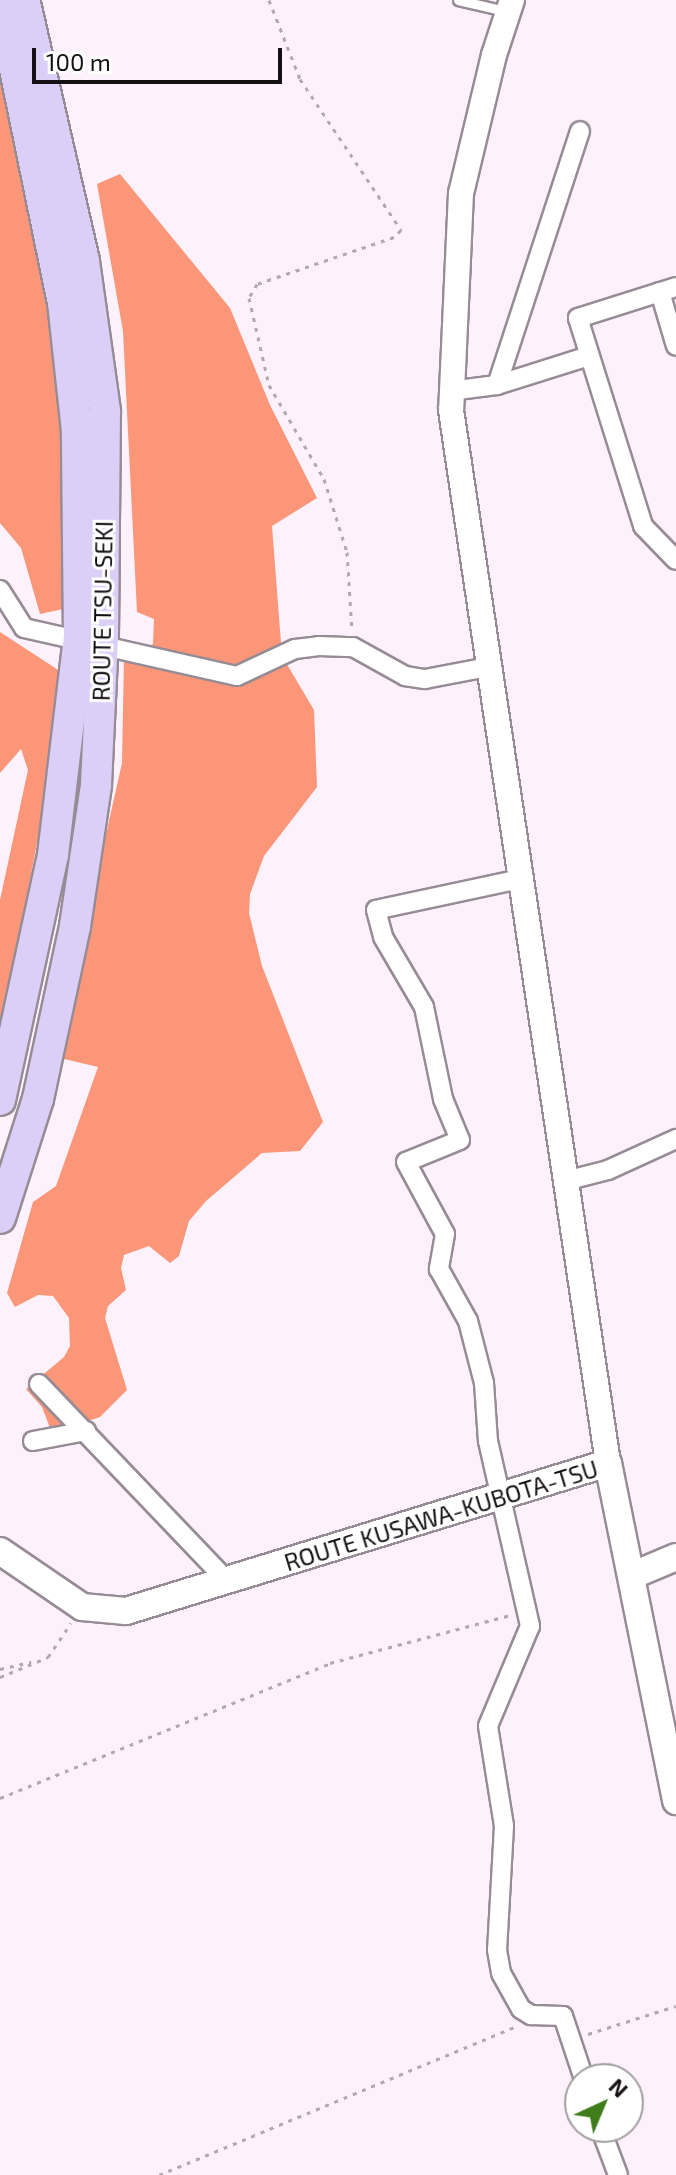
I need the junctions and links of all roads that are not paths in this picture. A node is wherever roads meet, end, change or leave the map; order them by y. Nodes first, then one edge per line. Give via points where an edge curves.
1 (1, 0) edge
2 (24, 0) edge
3 (458, 0) edge
4 (511, 6) edge
5 (580, 131) dead end
6 (668, 290) edge
7 (676, 346) edge
8 (589, 356) junction
9 (497, 385) junction
10 (450, 391) junction
11 (676, 560) edge
12 (0, 590) edge
13 (90, 639) junction
14 (488, 667) junction
15 (520, 879) junction
16 (0, 1100) edge
17 (676, 1139) edge
18 (565, 1181) junction
19 (0, 1218) edge
20 (39, 1384) dead end
21 (86, 1431) junction
22 (33, 1441) dead end
23 (608, 1463) junction
24 (503, 1495) junction
25 (0, 1551) edge
26 (676, 1557) edge
27 (631, 1576) junction
28 (227, 1581) junction
29 (676, 1801) edge
30 (579, 2063) edge
31 (606, 2143) edge
32 (618, 2175) edge

1 - 13 main road, ROUTE TSU-SEKI via 63,303
2 - 13 main road, ROUTE TSU-SEKI via 84,261 105,411
3 - 4 lane
4 - 10 street via 461,193
5 - 9 street
6 - 7 street
6 - 8 street via 578,318
8 - 9 street
8 - 11 street via 643,526
9 - 10 street
10 - 14 street
12 - 13 street via 24,628
13 - 14 street via 237,676 295,649 353,647 365,658 415,678
13 - 16 main road, ROUTE TSU-SEKI via 53,855
13 - 19 main road, ROUTE TSU-SEKI via 96,785 75,926 38,1099
14 - 15 street
15 - 18 street
15 - 24 street via 376,910 383,937 424,1007 443,1099 460,1140 406,1162 445,1234 439,1269 468,1321 484,1383 488,1441
17 - 18 street via 608,1170
18 - 23 street
20 - 21 street
21 - 22 street
21 - 28 street
23 - 24 main road, ROUTE KUSAWA-KUBOTA-TSU
23 - 27 main road, ROUTE KUSAWA-KUBOTA-TSU
24 - 28 main road, ROUTE KUSAWA-KUBOTA-TSU
24 - 30 street via 530,1626 488,1726 504,1826 497,1950 506,1983 531,2015 563,2016
25 - 28 main road, ROUTE KUSAWA-KUBOTA-TSU via 82,1607 126,1611
26 - 27 main road
27 - 29 main road, ROUTE KUSAWA-KUBOTA-TSU
31 - 32 street

